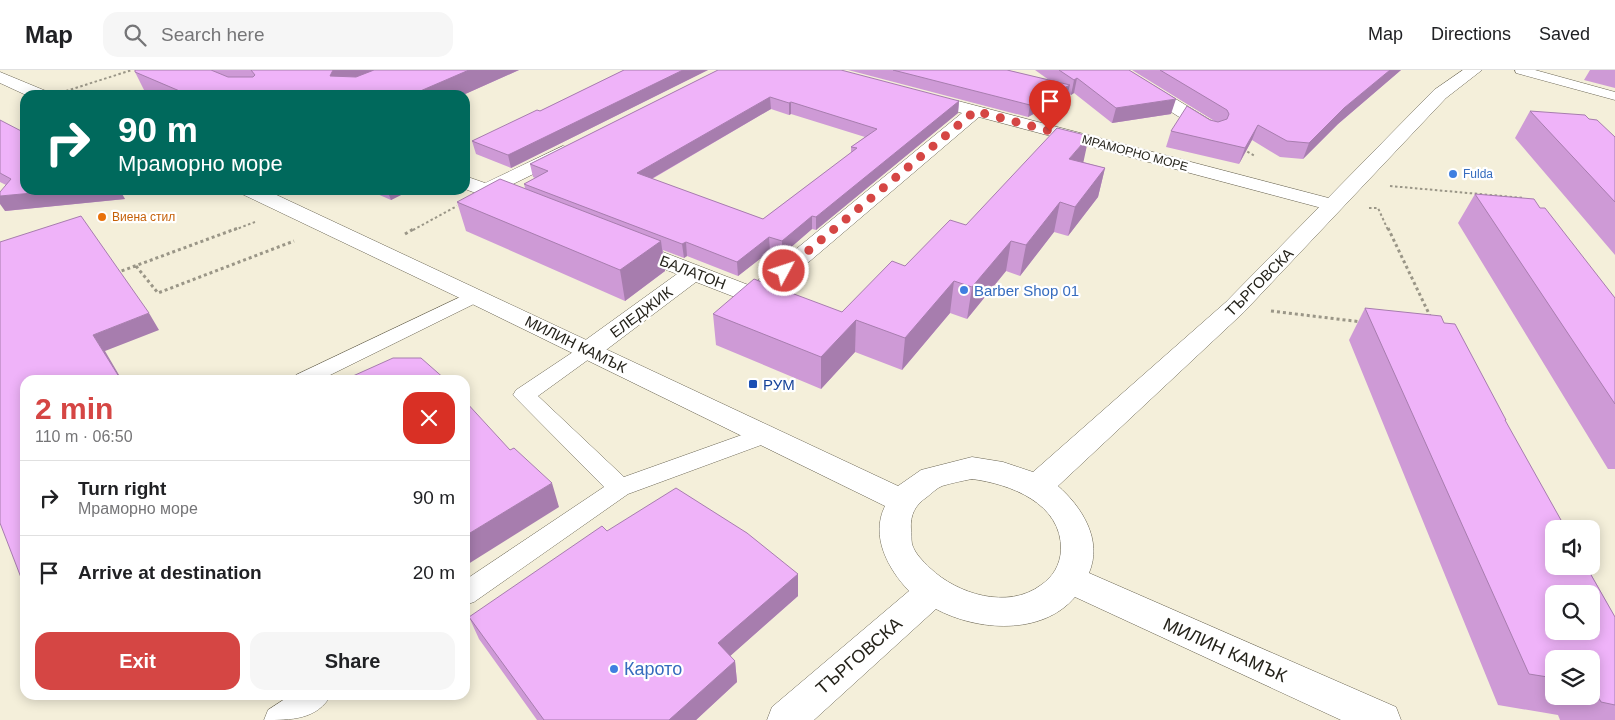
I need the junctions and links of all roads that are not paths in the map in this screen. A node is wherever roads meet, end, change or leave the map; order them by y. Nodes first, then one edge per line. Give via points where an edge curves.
1 (1116, 70) edge
2 (1474, 70) edge
3 (1522, 70) edge
4 (0, 77) edge
5 (29, 90) edge
6 (1615, 96) edge
7 (937, 101) edge
8 (975, 111) junction
9 (1213, 130) edge
10 (575, 146) edge
11 (470, 184) edge
12 (486, 190) junction
13 (260, 195) edge
14 (1334, 205) junction
15 (540, 212) edge
16 (612, 240) edge
17 (693, 273) junction
18 (475, 296) junction
19 (589, 350) junction
20 (313, 375) edge
21 (764, 435) junction
22 (1037, 487) junction
23 (620, 488) junction
24 (902, 501) junction
25 (1069, 579) junction
26 (470, 591) edge
27 (932, 592) junction
28 (309, 700) edge
29 (279, 720) edge
30 (786, 720) edge
31 (1382, 720) edge

1 - 9 street
2 - 14 street, ТЪРГОВСКА via 1440,94
3 - 6 lane
4 - 5 street
7 - 8 street, МРАМОРНО МОРЕ
8 - 14 street, МРАМОРНО МОРЕ
8 - 17 street, БАЛАТОН via 754,296
10 - 12 street
11 - 12 street
12 - 15 street
13 - 18 street, МИЛИН КАМЪК
14 - 22 street, ТЪРГОВСКА via 1235,307
16 - 17 street, БАЛАТОН
17 - 19 street, ЕЛЕДЖИК
18 - 19 street, МИЛИН КАМЪК
18 - 20 lane
19 - 21 street, МИЛИН КАМЪК
19 - 23 lane via 524,396
21 - 23 lane
21 - 24 street, МИЛИН КАМЪК
22 - 24 street via 994,470 950,470 914,487
22 - 25 street via 1053,499 1074,530 1078,547 1076,564
23 - 26 lane
24 - 27 street via 894,518 894,537 900,557 913,576
25 - 27 street via 1055,595 1034,606 1010,612 983,611 956,604
25 - 31 street, МИЛИН КАМЪК
27 - 30 street, ТЪРГОВСКА
28 - 29 lane

